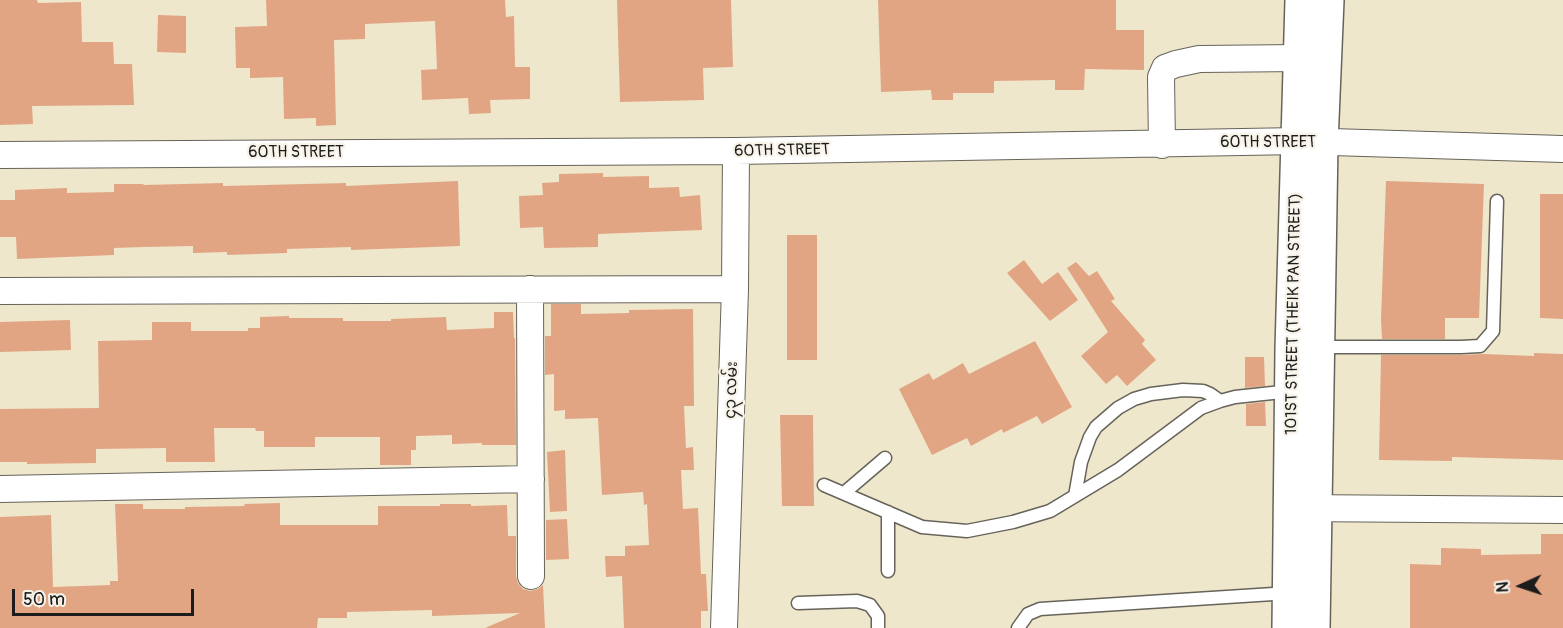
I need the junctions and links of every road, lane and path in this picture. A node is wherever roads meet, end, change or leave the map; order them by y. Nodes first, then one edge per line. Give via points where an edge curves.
1 (1318, 1) edge
2 (1301, 58) junction
3 (1309, 142) junction
4 (1162, 144) junction
5 (1563, 149) edge
6 (736, 152) junction
7 (0, 155) edge
8 (1497, 201) dead end
9 (735, 289) junction
10 (530, 290) junction
11 (0, 291) edge
12 (1305, 348) junction
13 (1292, 391) junction
14 (1220, 401) junction
15 (885, 458) dead end
16 (531, 479) junction
17 (824, 485) dead end
18 (0, 489) edge
19 (844, 493) junction
20 (1075, 496) junction
21 (1303, 508) junction
22 (1563, 510) edge
23 (888, 512) junction
24 (888, 572) dead end
25 (531, 576) dead end
26 (1290, 593) junction
27 (798, 603) dead end
28 (724, 628) edge
29 (878, 628) edge
30 (1018, 628) edge
31 (1289, 628) edge
32 (1312, 628) edge

1 - 2 main road, 101ST STREET (THEIK PAN STREET)
1 - 3 main road, 101ST STREET (THEIK PAN STREET)
2 - 3 main road, 101ST STREET (THEIK PAN STREET)
2 - 4 street via 1199,60 1165,68 1161,77
3 - 4 street, 60TH STREET
3 - 5 street, 60TH STREET
3 - 12 main road, 101ST STREET (THEIK PAN STREET)
4 - 6 street, 60TH STREET
6 - 7 street, 60TH STREET
6 - 9 street, ၄၃ လမ်း
8 - 12 lane via 1493,331 1480,346
9 - 10 street
9 - 28 street, ၄၃ လမ်း
10 - 11 street
10 - 16 street
12 - 13 main road, 101ST STREET (THEIK PAN STREET)
12 - 21 main road, 101ST STREET (THEIK PAN STREET)
13 - 14 lane
13 - 21 main road, 101ST STREET (THEIK PAN STREET)
14 - 20 lane via 1202,408 1118,470
14 - 20 lane via 1203,391 1183,390 1151,394 1118,408 1090,437
15 - 19 lane
16 - 18 street
16 - 25 street
17 - 19 lane
19 - 23 lane
20 - 23 lane via 1050,511 967,531 922,527
21 - 22 street
21 - 26 main road, 101ST STREET (THEIK PAN STREET)
21 - 32 main road, 101ST STREET (THEIK PAN STREET)
23 - 24 lane
26 - 30 lane via 1040,609 1028,614
26 - 31 main road, 101ST STREET (THEIK PAN STREET)
27 - 29 lane via 858,601 870,605 878,616

